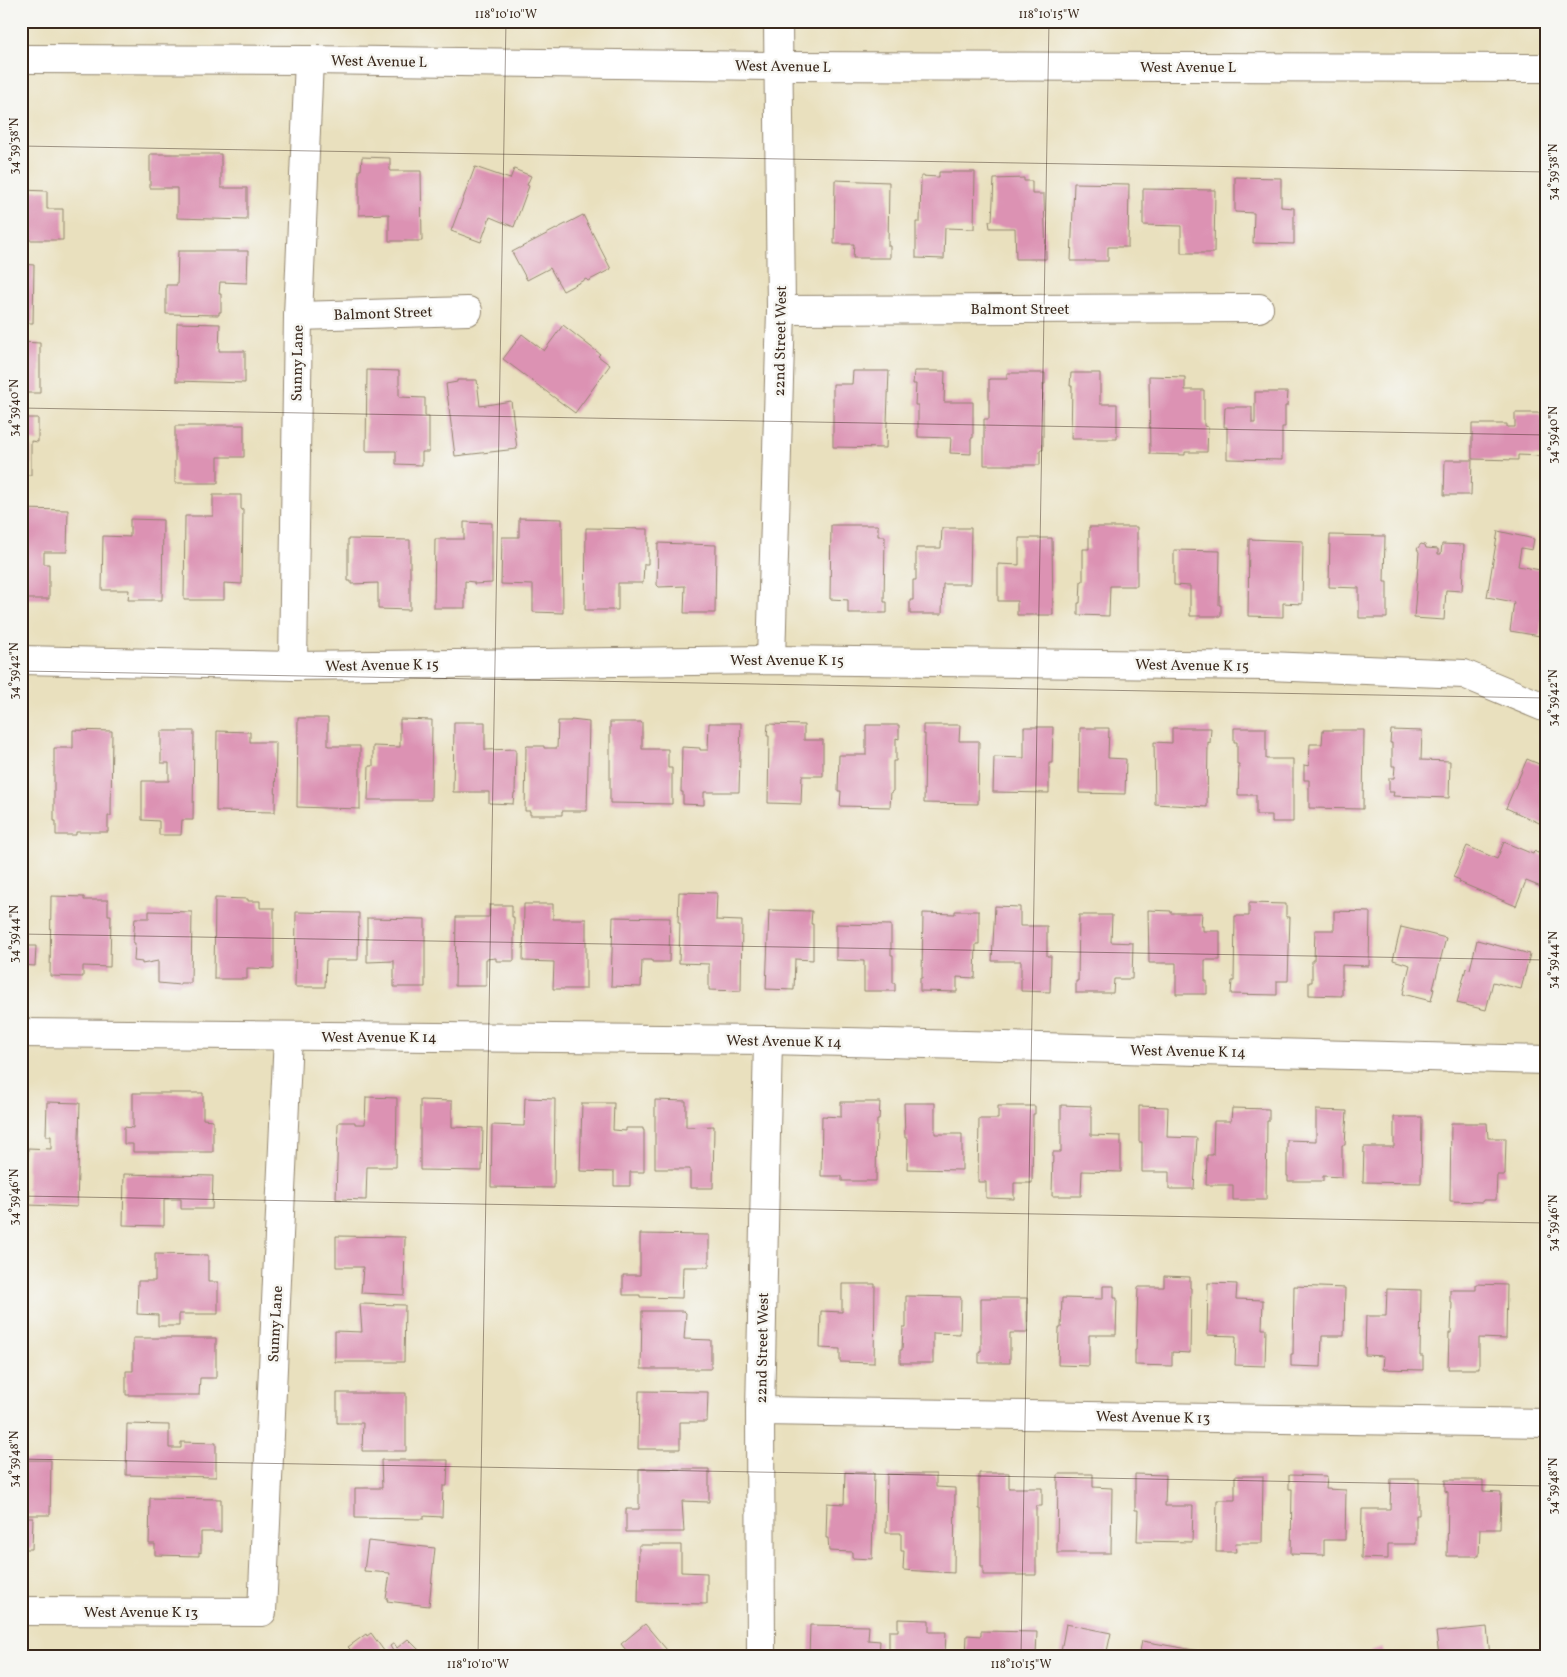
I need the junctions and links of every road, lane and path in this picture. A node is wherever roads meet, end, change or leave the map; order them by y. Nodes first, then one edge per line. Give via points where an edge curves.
1 (778, 21) edge
2 (21, 59) edge
3 (309, 60) junction
4 (779, 66) junction
5 (1546, 68) edge
6 (1259, 308) dead end
7 (468, 310) dead end
8 (781, 310) junction
9 (298, 316) junction
10 (21, 660) edge
11 (771, 660) junction
12 (293, 666) junction
13 (1546, 708) edge
14 (21, 1033) edge
15 (288, 1036) junction
16 (768, 1040) junction
17 (1546, 1060) edge
18 (760, 1411) junction
19 (1546, 1423) edge
20 (21, 1611) edge
21 (262, 1612) joint
22 (761, 1656) edge

1 - 4 street, 22nd Street West
2 - 3 street, West Avenue L
3 - 4 street, West Avenue L
3 - 9 street, Sunny Lane
4 - 5 street, West Avenue L
4 - 8 street, 22nd Street West
6 - 8 street, Balmont Street
7 - 9 street, Balmont Street
8 - 11 street, 22nd Street West
9 - 12 street, Sunny Lane
10 - 12 street, West Avenue K 15
11 - 12 street, West Avenue K 15
11 - 13 street, West Avenue K 15 via 1268,666 1464,674
14 - 15 street, West Avenue K 14
15 - 16 street, West Avenue K 14
15 - 21 street, Sunny Lane
16 - 17 street, West Avenue K 14
16 - 18 street, 22nd Street West
18 - 19 street, West Avenue K 13
18 - 22 street, 22nd Street West
20 - 21 street, West Avenue K 13

